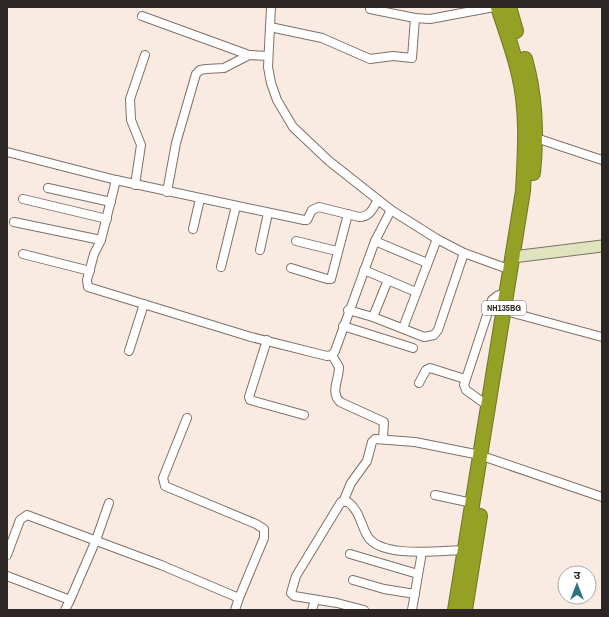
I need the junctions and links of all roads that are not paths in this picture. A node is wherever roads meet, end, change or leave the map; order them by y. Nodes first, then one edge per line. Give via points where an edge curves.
1 (271, 7) edge
2 (494, 7) edge
3 (498, 7) edge
4 (509, 7) edge
5 (370, 9) dead end
6 (142, 16) dead end
7 (415, 18) junction
8 (270, 27) junction
9 (145, 55) dead end
10 (249, 56) junction
11 (268, 56) junction
12 (536, 138) junction
13 (7, 152) edge
14 (602, 160) edge
15 (116, 180) junction
16 (135, 185) junction
17 (48, 188) dead end
18 (167, 192) junction
19 (200, 198) junction
20 (23, 199) dead end
21 (378, 200) junction
22 (111, 202) junction
23 (236, 206) junction
24 (391, 210) junction
25 (268, 213) junction
26 (348, 214) junction
27 (107, 219) junction
28 (14, 222) dead end
29 (193, 229) dead end
30 (437, 239) junction
31 (100, 240) junction
32 (296, 241) dead end
33 (375, 241) junction
34 (602, 246) edge
35 (260, 250) dead end
36 (337, 252) junction
37 (464, 253) junction
38 (23, 254) dead end
39 (515, 261) junction
40 (427, 263) junction
41 (220, 267) dead end
42 (291, 268) dead end
43 (364, 270) junction
44 (90, 271) junction
45 (388, 280) junction
46 (416, 292) junction
47 (507, 292) junction
48 (144, 304) junction
49 (348, 310) junction
50 (513, 313) junction
51 (373, 318) junction
52 (343, 326) junction
53 (403, 328) junction
54 (602, 337) edge
55 (267, 340) junction
56 (414, 348) dead end
57 (129, 351) dead end
58 (332, 355) junction
59 (464, 379) junction
60 (419, 383) dead end
61 (488, 406) junction
62 (304, 415) dead end
63 (187, 418) dead end
64 (383, 439) junction
65 (484, 456) junction
66 (435, 495) dead end
67 (602, 497) edge
68 (343, 502) junction
69 (109, 503) dead end
70 (472, 503) junction
71 (96, 540) junction
72 (465, 550) junction
73 (422, 552) junction
74 (350, 554) dead end
75 (7, 555) edge
76 (418, 574) junction
77 (7, 576) edge
78 (352, 580) dead end
79 (414, 594) junction
80 (239, 598) junction
81 (70, 600) junction
82 (315, 600) junction
83 (352, 608) edge
84 (65, 610) edge
85 (234, 610) edge
86 (312, 610) edge
87 (364, 610) edge
88 (412, 610) edge
89 (455, 610) edge
90 (466, 610) edge

1 - 8 street
2 - 7 street via 446,17
3 - 39 highway, NH135BG via 519,74 525,111 523,192
4 - 12 highway, NH135BG via 533,93
5 - 7 street
6 - 10 street
7 - 8 street via 412,58 393,56 370,59 322,38
8 - 11 street
9 - 16 street via 129,109 141,145
10 - 11 street
10 - 18 street via 224,68 200,70 196,74 176,143
11 - 21 street via 271,83 277,100 293,126 329,161
12 - 14 street
12 - 39 highway, NH135BG
13 - 15 street
15 - 16 street
15 - 22 street
16 - 18 street
17 - 22 street
18 - 19 street
19 - 23 street
19 - 29 street
20 - 27 street
21 - 24 street
21 - 26 street via 366,216
22 - 27 street
23 - 25 street
23 - 41 street
24 - 30 street
24 - 33 street
25 - 26 street via 304,220 307,220 315,208
25 - 35 street
26 - 36 street
27 - 31 street
28 - 31 street
30 - 37 street
30 - 40 street
31 - 44 street
32 - 36 street
33 - 40 street
33 - 43 street
34 - 39 street
36 - 42 street via 331,279
37 - 39 street
37 - 53 street via 438,330 434,335 424,337
38 - 44 street
39 - 47 highway, NH135BG
39 - 50 highway, NH135BG
40 - 46 street
43 - 45 street
43 - 49 street
44 - 48 street via 86,282 92,289
45 - 46 street
45 - 51 street
46 - 53 street
47 - 59 street via 492,300
47 - 61 highway, NH135BG
48 - 55 street
48 - 57 street
49 - 51 street
49 - 52 street
50 - 54 street
50 - 65 highway, NH135BG
51 - 53 street
52 - 56 street
52 - 58 street
55 - 58 street via 326,356
55 - 62 street via 250,400
58 - 64 street via 339,367 335,389 337,399 383,421
59 - 60 street via 430,368 426,370
59 - 61 street via 466,390
61 - 65 highway, NH135BG
63 - 80 street via 163,478 165,486 264,529 264,538
64 - 65 street via 414,442
64 - 68 street via 372,442 367,461 351,483
65 - 67 street
65 - 70 highway, NH135BG
65 - 90 highway, NH135BG
66 - 70 street
68 - 73 street via 348,502 356,509 368,537 378,546
68 - 82 street via 314,546 291,589 294,596
69 - 71 street
70 - 72 highway, NH135BG
71 - 75 street via 27,515 20,520
71 - 80 street
71 - 81 street
72 - 73 street
72 - 89 highway, NH135BG
73 - 76 street
74 - 76 street
76 - 79 street
77 - 81 street
78 - 79 street
79 - 88 street
80 - 85 street
81 - 84 street
82 - 83 street
82 - 86 street
83 - 87 street

